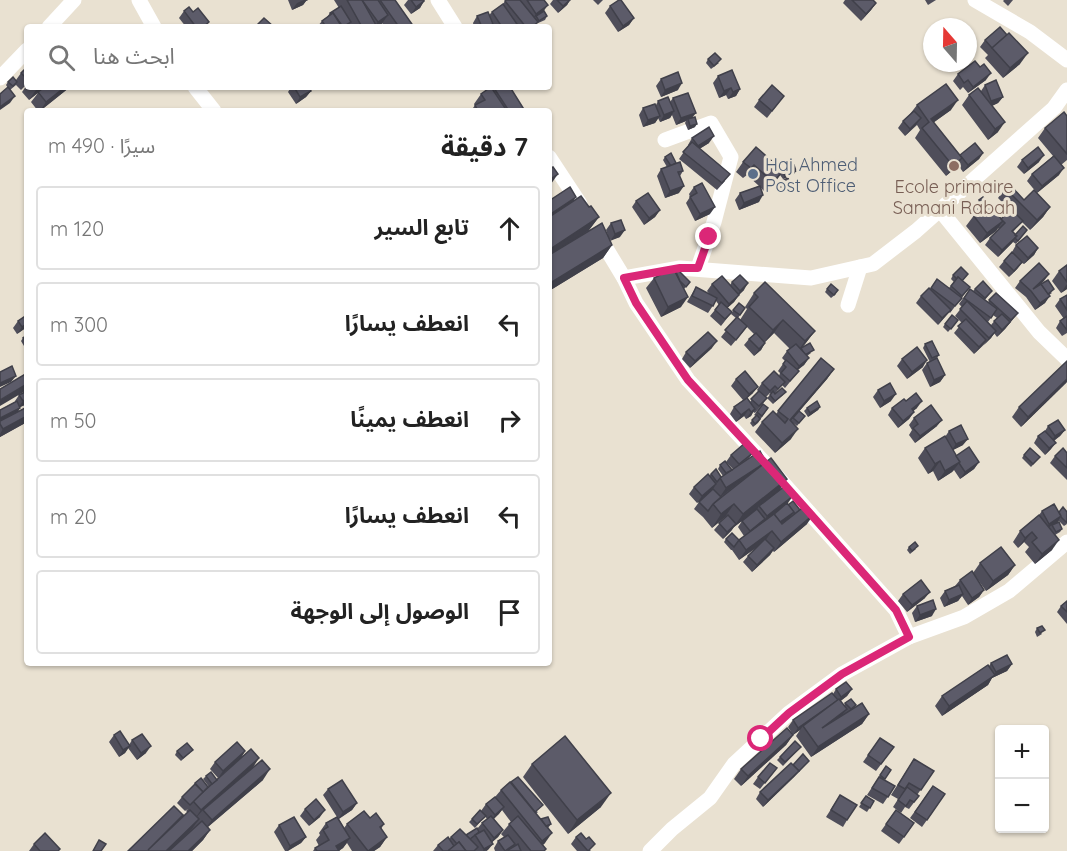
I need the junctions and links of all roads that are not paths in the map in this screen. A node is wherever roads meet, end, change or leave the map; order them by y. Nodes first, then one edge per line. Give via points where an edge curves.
1 (74, 0) edge
2 (139, 0) edge
3 (438, 0) edge
4 (975, 0) edge
5 (52, 24) edge
6 (152, 24) edge
7 (453, 24) edge
8 (24, 53) edge
9 (1067, 60) edge
10 (0, 78) edge
11 (197, 90) edge
12 (1067, 90) edge
13 (212, 108) edge
14 (665, 140) dead end
15 (552, 162) edge
16 (940, 210) junction
17 (860, 267) junction
18 (698, 268) junction
19 (624, 278) junction
20 (848, 305) dead end
21 (1067, 359) edge
22 (1067, 542) edge
23 (909, 637) junction
24 (650, 851) edge

1 - 5 street
2 - 6 street
3 - 7 street
4 - 9 street via 1030,32
8 - 10 street
11 - 13 street
12 - 16 street via 1054,108
14 - 18 street via 711,123 731,157
15 - 19 street
16 - 17 street via 873,264
16 - 21 street via 1039,332
17 - 18 street via 811,278
17 - 20 street
18 - 19 street
19 - 23 street via 636,303 688,380 896,610
22 - 23 street via 1009,591 964,617
23 - 24 street via 842,674 789,713 734,764 710,798

